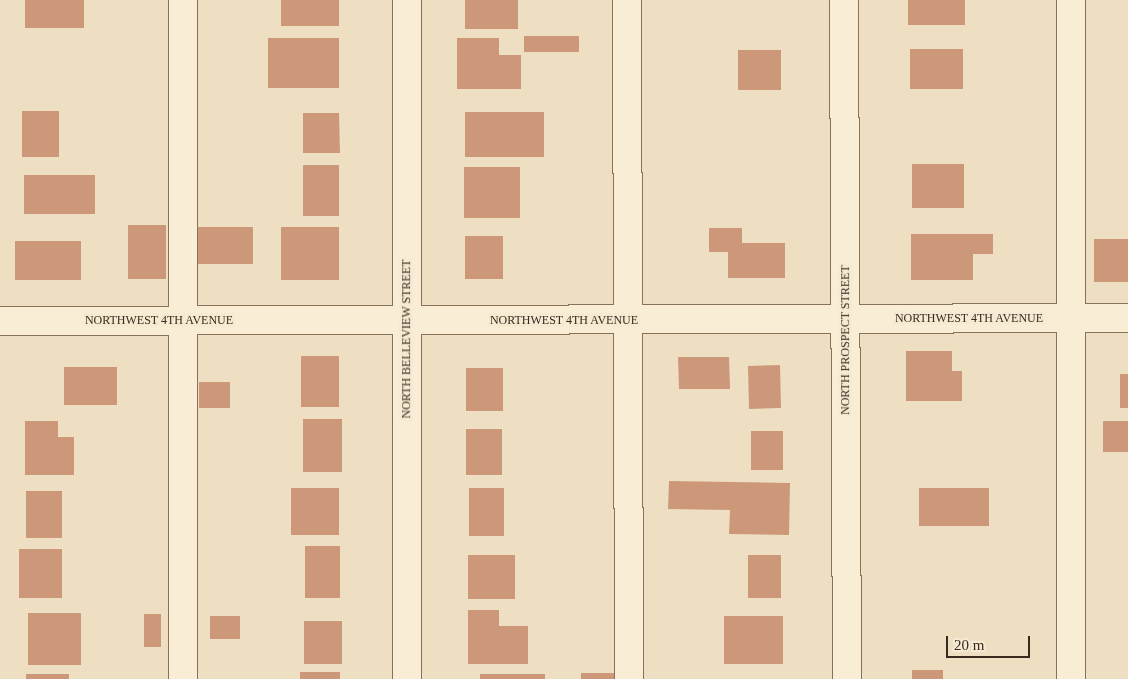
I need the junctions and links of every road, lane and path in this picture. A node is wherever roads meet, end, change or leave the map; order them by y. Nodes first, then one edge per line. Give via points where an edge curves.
1 (183, 0) edge
2 (407, 0) edge
3 (627, 0) edge
4 (844, 0) edge
5 (1070, 0) edge
6 (1128, 318) edge
7 (1069, 319) junction
8 (846, 320) junction
9 (0, 321) edge
10 (180, 321) junction
11 (407, 321) junction
12 (625, 321) junction
13 (183, 679) edge
14 (407, 679) edge
15 (629, 679) edge
16 (847, 679) edge
17 (1071, 679) edge

1 - 10 street
2 - 11 street, NORTH BELLEVIEW STREET
3 - 12 street
4 - 8 street, NORTH PROSPECT STREET
5 - 7 street
6 - 7 street, NORTHWEST 4TH AVENUE
7 - 8 street, NORTHWEST 4TH AVENUE
7 - 17 street
8 - 12 street, NORTHWEST 4TH AVENUE
8 - 16 street, NORTH PROSPECT STREET
9 - 10 street, NORTHWEST 4TH AVENUE
10 - 11 street, NORTHWEST 4TH AVENUE
10 - 13 street
11 - 12 street, NORTHWEST 4TH AVENUE
11 - 14 street, NORTH BELLEVIEW STREET
12 - 15 street

